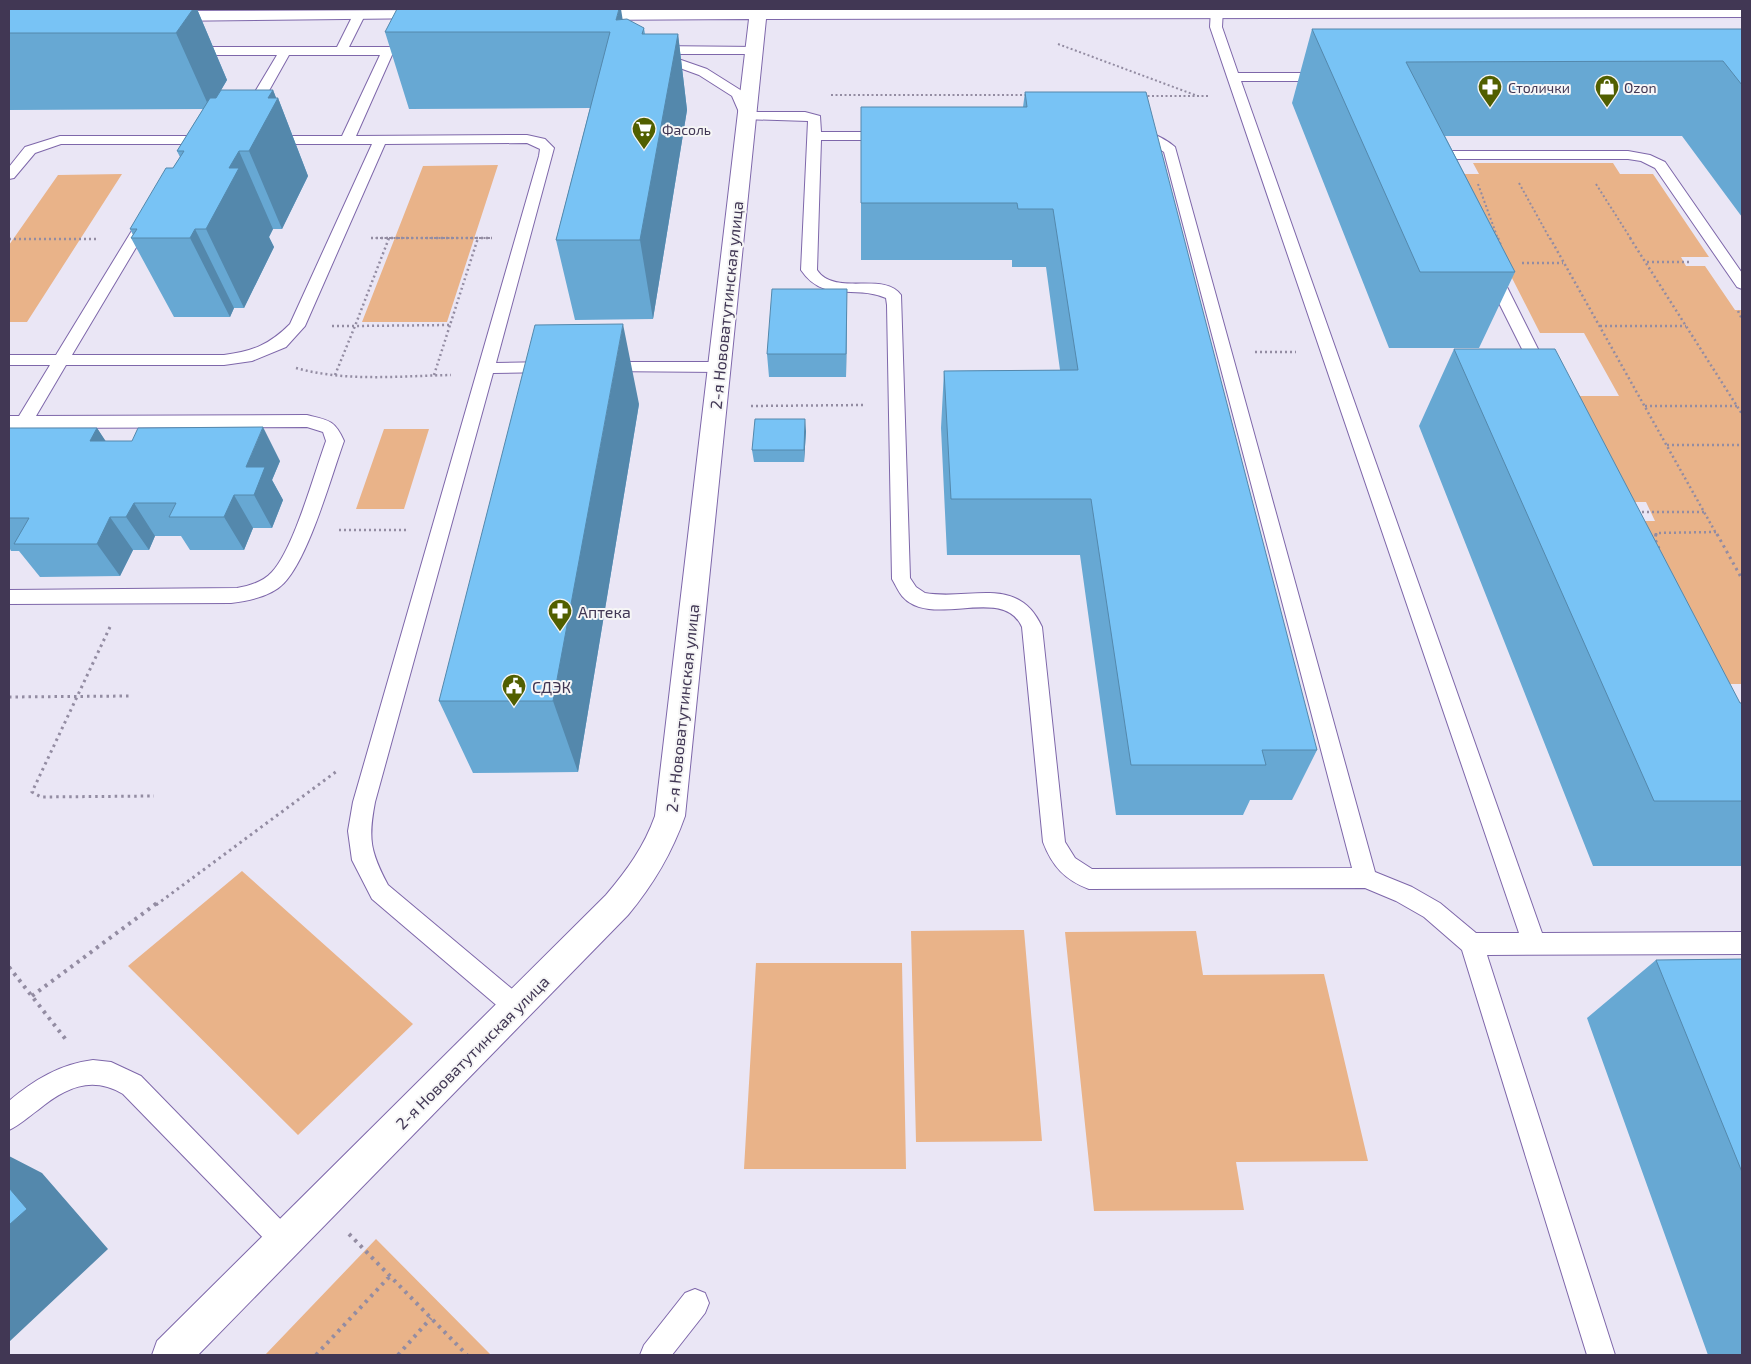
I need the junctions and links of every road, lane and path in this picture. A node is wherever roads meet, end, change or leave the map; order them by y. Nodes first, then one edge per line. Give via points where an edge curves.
1 (1218, 11) edge
2 (291, 12) edge
3 (1742, 12) edge
4 (758, 14) junction
5 (359, 15) junction
6 (449, 15) edge
7 (568, 15) edge
8 (144, 16) edge
9 (1049, 41) dead end
10 (754, 50) junction
11 (178, 51) edge
12 (285, 51) junction
13 (341, 51) junction
14 (388, 51) junction
15 (427, 51) edge
16 (1233, 77) junction
17 (1342, 77) edge
18 (826, 95) dead end
19 (1032, 95) edge
20 (1138, 96) edge
21 (1197, 96) junction
22 (1240, 97) junction
23 (747, 115) junction
24 (1246, 115) junction
25 (244, 124) edge
26 (815, 136) junction
27 (904, 136) edge
28 (1111, 136) edge
29 (194, 140) junction
30 (226, 140) edge
31 (253, 140) edge
32 (347, 140) junction
33 (380, 140) junction
34 (184, 156) edge
35 (9, 174) edge
36 (1480, 180) dead end
37 (1527, 180) dead end
38 (1594, 182) dead end
39 (1447, 183) edge
40 (154, 206) edge
41 (134, 238) junction
42 (338, 238) junction
43 (389, 238) junction
44 (478, 238) junction
45 (523, 238) junction
46 (9, 239) edge
47 (1485, 258) joint
48 (1508, 262) junction
49 (1564, 262) junction
50 (1647, 262) junction
51 (1728, 262) junction
52 (1742, 284) edge
53 (450, 325) junction
54 (297, 326) junction
55 (355, 326) junction
56 (1600, 326) junction
57 (1687, 326) junction
58 (268, 350) junction
59 (1224, 352) junction
60 (1329, 352) junction
61 (9, 360) edge
62 (61, 360) junction
63 (564, 367) edge
64 (593, 367) edge
65 (720, 367) junction
66 (486, 371) junction
67 (336, 375) junction
68 (434, 375) junction
69 (1548, 384) edge
70 (897, 405) junction
71 (716, 406) junction
72 (1645, 406) junction
73 (1737, 406) junction
74 (1742, 414) edge
75 (16, 422) edge
76 (1667, 445) junction
77 (1742, 445) edge
78 (1630, 512) edge
79 (1704, 512) junction
80 (333, 530) dead end
81 (441, 530) junction
82 (1716, 532) junction
83 (1663, 557) edge
84 (1742, 579) edge
85 (9, 597) edge
86 (124, 597) junction
87 (77, 696) junction
88 (130, 696) dead end
89 (9, 697) edge
90 (382, 738) junction
91 (154, 796) dead end
92 (1366, 878) junction
93 (1742, 943) edge
94 (1472, 944) junction
95 (1534, 944) junction
96 (9, 967) edge
97 (32, 996) junction
98 (516, 1007) junction
99 (91, 1072) junction
100 (9, 1118) edge
101 (320, 1206) junction
102 (284, 1241) junction
103 (390, 1276) junction
104 (695, 1303) dead end
105 (431, 1318) junction
106 (171, 1355) edge
107 (316, 1355) edge
108 (398, 1355) edge
109 (467, 1355) edge
110 (654, 1355) edge
111 (1601, 1355) edge

1 - 3 street
1 - 4 street
1 - 16 lane via 1216,27
2 - 5 street
2 - 8 street
4 - 7 street
4 - 10 street, 2-я Нововатутинская улица
5 - 6 street
5 - 13 lane
9 - 21 path
10 - 23 street, 2-я Нововатутинская улица
10 - 23 lane via 638,51 666,57 704,72 737,94
11 - 12 lane
12 - 13 lane
12 - 25 lane
13 - 14 lane
14 - 15 lane
14 - 32 lane
16 - 17 lane
16 - 22 lane
18 - 19 path
20 - 21 path
21 - 22 path
21 - 24 path
22 - 24 lane
23 - 26 lane via 811,117 815,119
23 - 65 street, 2-я Нововатутинская улица
24 - 60 lane
26 - 27 lane
26 - 70 lane via 809,270 812,278 820,284 873,287 893,295
28 - 59 lane via 1150,137 1161,141 1170,150
29 - 30 lane
29 - 34 lane
29 - 35 lane via 60,140 30,150
31 - 32 lane
32 - 33 lane
33 - 42 lane
33 - 45 lane via 527,139 540,142 546,148 546,156
36 - 48 path via 1478,184
37 - 49 path via 1517,180
38 - 50 path
39 - 51 lane via 1438,162 1446,155 1628,155 1645,158 1660,165
40 - 41 lane
41 - 46 path
41 - 62 lane
42 - 43 path
42 - 54 lane
43 - 44 path
43 - 55 path
44 - 45 path
44 - 53 path
45 - 66 lane
47 - 48 path
47 - 69 lane
48 - 49 path
49 - 56 path
50 - 51 path
50 - 57 path
51 - 52 lane
53 - 55 path
53 - 68 path
54 - 55 path
54 - 58 lane
55 - 67 path
56 - 57 path
56 - 72 path
57 - 73 path
58 - 62 lane via 224,360
58 - 67 path via 284,364
59 - 60 path
59 - 92 lane
60 - 95 lane
61 - 62 lane
62 - 75 lane
63 - 66 lane
64 - 65 lane
65 - 71 street, 2-я Нововатутинская улица
66 - 68 path
66 - 81 lane
67 - 68 path
70 - 71 path
70 - 92 lane via 900,578 911,595 929,601 1004,601 1026,614 1032,627 1054,842 1059,857 1069,868 1089,878
71 - 98 street, 2-я Нововатутинская улица via 670,816 659,848 642,876
72 - 73 path
72 - 76 path
73 - 74 path
75 - 86 lane via 307,421 330,429 334,441 287,569 278,578 252,593 231,596
76 - 77 path
76 - 79 path
78 - 79 path
79 - 82 path
80 - 81 path
81 - 90 lane
82 - 83 path via 1656,534
82 - 84 path
85 - 86 lane
86 - 87 path
87 - 88 path
87 - 89 path
87 - 91 path via 34,787 34,795
90 - 97 path
90 - 98 lane via 359,831 363,860 380,892
92 - 94 lane via 1432,910
93 - 95 lane
94 - 95 lane
94 - 111 lane
96 - 97 path
97 - 99 path
98 - 101 street, 2-я Нововатутинская улица
99 - 100 lane via 61,1080 37,1093
99 - 102 lane via 110,1073 132,1085
101 - 102 street, 2-я Нововатутинская улица
101 - 103 path
102 - 106 street, 2-я Нововатутинская улица
103 - 105 path
103 - 107 path
104 - 110 lane
105 - 108 path
105 - 109 path

